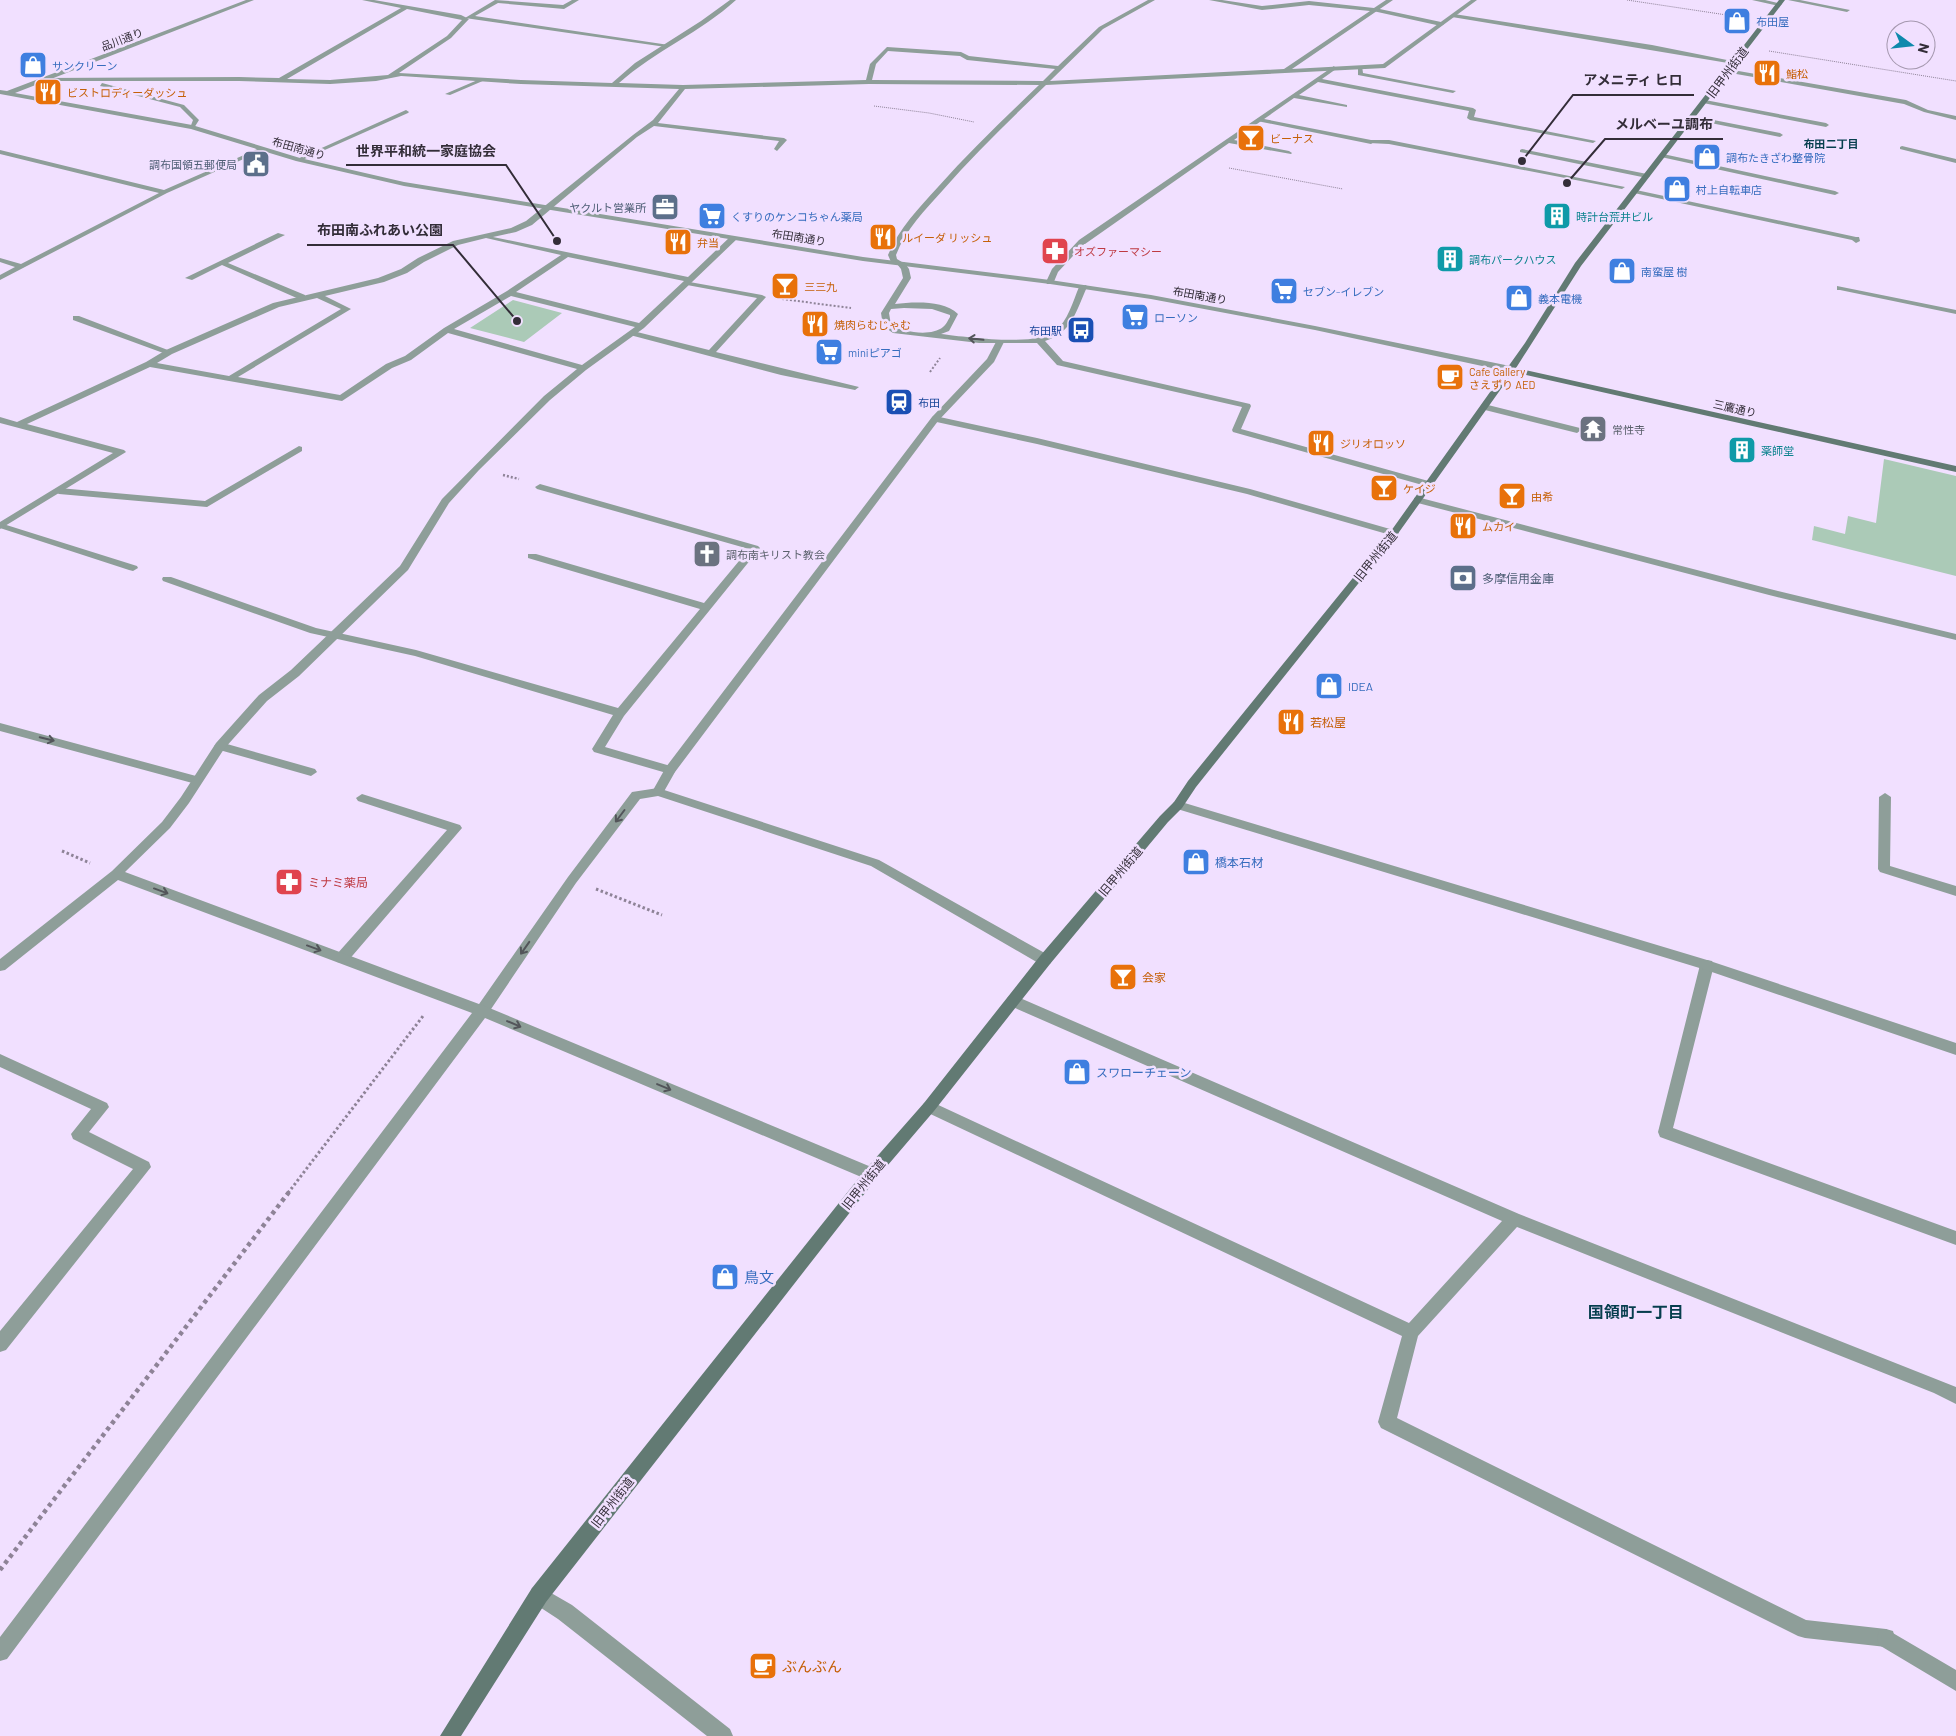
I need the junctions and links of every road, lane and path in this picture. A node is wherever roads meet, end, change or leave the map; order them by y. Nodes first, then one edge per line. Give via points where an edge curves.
1 (251, 0) edge
2 (365, 0) edge
3 (576, 0) edge
4 (733, 0) edge
5 (1152, 0) edge
6 (1212, 0) edge
7 (1390, 0) edge
8 (1474, 0) edge
9 (1627, 0) edge
10 (1755, 0) edge
11 (1791, 0) edge
12 (1781, 2) edge
13 (407, 8) junction
14 (1375, 10) junction
15 (1847, 10) dead end
16 (1454, 16) junction
17 (1744, 17) dead end
18 (468, 18) junction
19 (1441, 24) junction
20 (666, 45) junction
21 (1766, 50) dead end
22 (1734, 62) junction
23 (1360, 67) junction
24 (1059, 68) junction
25 (1334, 68) junction
26 (1286, 70) junction
27 (1727, 71) junction
28 (389, 76) junction
29 (42, 80) junction
30 (80, 80) junction
31 (482, 80) junction
32 (1318, 80) junction
33 (1956, 81) edge
34 (279, 82) junction
35 (869, 82) junction
36 (1044, 83) junction
37 (613, 85) junction
38 (683, 87) junction
39 (1452, 91) dead end
40 (2, 94) edge
41 (448, 94) dead end
42 (1293, 96) junction
43 (1705, 102) junction
44 (870, 104) dead end
45 (1345, 106) dead end
46 (406, 112) dead end
47 (1692, 118) junction
48 (1956, 118) edge
49 (1259, 120) junction
50 (654, 124) junction
51 (1826, 125) dead end
52 (192, 127) junction
53 (999, 127) junction
54 (1780, 135) dead end
55 (1227, 141) junction
56 (1593, 141) dead end
57 (1902, 148) dead end
58 (262, 149) junction
59 (777, 149) dead end
60 (1522, 151) dead end
61 (0, 152) edge
62 (1289, 153) dead end
63 (1663, 156) junction
64 (298, 160) junction
65 (1956, 161) edge
66 (1197, 162) junction
67 (1647, 176) junction
68 (1622, 187) dead end
69 (1343, 189) dead end
70 (165, 192) junction
71 (1636, 192) junction
72 (1835, 193) dead end
73 (548, 207) junction
74 (281, 235) dead end
75 (486, 238) junction
76 (734, 238) junction
77 (1856, 241) dead end
78 (566, 255) junction
79 (0, 260) edge
80 (223, 262) junction
81 (902, 264) junction
82 (22, 267) junction
83 (0, 278) edge
84 (189, 278) dead end
85 (689, 282) junction
86 (1050, 282) junction
87 (1083, 287) junction
88 (1840, 288) dead end
89 (510, 293) junction
90 (318, 295) junction
91 (762, 296) junction
92 (302, 297) junction
93 (889, 307) junction
94 (851, 308) dead end
95 (1956, 312) edge
96 (76, 318) dead end
97 (641, 326) junction
98 (447, 330) junction
99 (633, 332) junction
100 (932, 334) junction
101 (1040, 340) junction
102 (1000, 342) junction
103 (168, 352) junction
104 (710, 353) junction
105 (944, 353) dead end
106 (149, 364) junction
107 (583, 368) junction
108 (1510, 369) junction
109 (930, 372) dead end
110 (232, 378) junction
111 (855, 387) dead end
112 (1484, 407) junction
113 (935, 419) junction
114 (0, 420) edge
115 (20, 424) junction
116 (1577, 430) dead end
117 (299, 449) dead end
118 (476, 468) junction
119 (1956, 468) edge
120 (1429, 484) junction
121 (540, 487) joint
122 (59, 491) junction
123 (1418, 500) junction
124 (1, 525) edge
125 (1394, 533) junction
126 (532, 556) dead end
127 (133, 568) dead end
128 (167, 579) dead end
129 (706, 607) junction
130 (336, 636) junction
131 (1956, 637) edge
132 (620, 713) junction
133 (0, 727) edge
134 (220, 746) junction
135 (670, 770) junction
136 (311, 772) dead end
137 (196, 780) junction
138 (658, 792) junction
139 (1885, 797) dead end
140 (362, 798) dead end
141 (1178, 805) junction
142 (116, 874) junction
143 (572, 880) junction
144 (1956, 890) edge
145 (662, 914) dead end
146 (342, 958) junction
147 (1045, 960) junction
148 (1706, 965) junction
149 (0, 966) edge
150 (439, 995) junction
151 (1013, 1001) junction
152 (482, 1011) junction
153 (1956, 1049) edge
154 (0, 1060) edge
155 (929, 1107) junction
156 (871, 1174) junction
157 (1514, 1219) junction
158 (1956, 1238) edge
159 (1411, 1332) junction
160 (0, 1344) edge
161 (1956, 1396) edge
162 (0, 1570) edge
163 (539, 1595) junction
164 (0, 1652) edge
165 (1956, 1681) edge
166 (450, 1736) edge
167 (723, 1736) edge

1 - 29 street, 品川通り
2 - 13 street
3 - 18 street via 564,7 497,1
4 - 20 street
5 - 24 street via 1101,28
6 - 14 street via 1262,8 1309,3
7 - 14 street
8 - 16 street
9 - 17 path
10 - 12 street
11 - 15 street
12 - 22 main road, 旧甲州街道
13 - 18 street
13 - 34 street
14 - 19 street
14 - 26 street
16 - 19 street
16 - 22 street
18 - 20 street
18 - 28 street via 449,37
19 - 23 street via 1385,66
20 - 37 street
21 - 33 path
22 - 27 main road, 旧甲州街道
23 - 25 street
23 - 39 street via 1360,74
24 - 35 street via 967,58 961,54 887,49 873,64
24 - 36 street
25 - 26 street
25 - 32 street
26 - 36 street
27 - 43 main road, 旧甲州街道
27 - 48 street via 1906,102 1933,114
28 - 31 street via 401,74
28 - 34 street via 330,82
29 - 30 street
29 - 40 street, 品川通り
30 - 34 street via 239,79
30 - 52 street via 182,106 196,120
31 - 37 street
31 - 41 street
32 - 42 street
32 - 56 street via 1473,110 1470,118
35 - 36 street
35 - 38 street
36 - 53 street
37 - 38 street
38 - 50 street
40 - 52 street, 布田南通り via 122,112
42 - 45 street
42 - 49 street
43 - 47 main road, 旧甲州街道
43 - 51 street
44 - 53 path
46 - 64 street
47 - 54 street
47 - 63 main road, 旧甲州街道
49 - 55 street
49 - 68 street
50 - 59 street via 784,140
50 - 73 street
52 - 58 street, 布田南通り
53 - 81 street via 960,165 898,240 892,255
55 - 62 street
55 - 66 street
57 - 65 street
58 - 64 street, 布田南通り
58 - 70 street
60 - 67 street
61 - 70 street
63 - 67 main road, 旧甲州街道
63 - 72 street
64 - 73 street, 布田南通り via 404,184
66 - 69 path
66 - 86 street via 1082,242
67 - 71 main road, 旧甲州街道
70 - 82 street
71 - 77 street
71 - 108 main road, 旧甲州街道 via 1578,266
73 - 75 street via 529,223
73 - 76 street, 布田南通り
74 - 80 street
75 - 78 street
75 - 90 street via 456,243 404,272
76 - 81 street, 布田南通り
76 - 85 street
78 - 85 street
78 - 89 street
79 - 82 street
80 - 84 street
80 - 92 street
81 - 86 street, 布田南通り
81 - 93 street via 907,278
82 - 83 street
85 - 91 street
85 - 97 street
86 - 87 street, 布田南通り
87 - 101 street via 1066,325 1056,335
87 - 108 street, 布田南通り via 1315,328
88 - 95 street
89 - 97 street
89 - 98 street
90 - 92 street
90 - 110 street via 347,308
91 - 94 path
91 - 104 street
92 - 103 street via 276,304
93 - 100 street via 885,312 887,326 896,331
93 - 100 street via 946,309 954,314 946,329
96 - 103 street
97 - 99 street
98 - 107 street
98 - 110 street via 342,398
99 - 104 street
99 - 107 street
102 -> 100 street
101 - 102 street
101 - 120 street via 1060,363 1247,406 1236,430
102 - 113 street via 991,360
103 - 106 street
104 - 111 street
105 - 109 path
106 - 110 street
106 - 115 street
107 - 118 street via 547,398
108 - 112 main road, 旧甲州街道
108 - 119 main road, 三鷹通り
112 - 116 street
112 - 120 main road, 旧甲州街道
113 - 125 street via 1250,492
113 - 135 street
114 - 115 street
115 - 122 street via 121,452
117 - 122 street via 206,504
118 - 121 path
118 - 130 street via 445,502 404,568
120 - 123 main road, 旧甲州街道
121 - 129 street via 755,548
122 - 124 street
123 - 125 main road, 旧甲州街道
123 - 131 street via 1769,592
124 - 127 street
125 - 141 main road, 旧甲州街道
126 - 129 street
128 - 130 street
129 - 132 street
130 - 132 street via 416,653
130 - 134 street via 263,698
132 - 135 street via 598,749
133 -> 137 street
134 - 136 street
134 - 137 street
135 - 138 street
137 - 142 street via 166,825
138 -> 143 street via 636,795
138 - 147 street via 875,863
139 - 144 street via 1884,869
140 - 146 street via 456,828
141 - 147 main road, 旧甲州街道
141 - 148 street
142 -> 146 street
142 - 149 street
143 - 145 path
143 -> 152 street
146 - 150 street
147 - 151 main road, 旧甲州街道
148 - 153 street
148 - 158 street via 1665,1132
150 - 152 street
150 - 162 path
151 - 155 main road, 旧甲州街道
151 - 157 street
152 -> 156 street
152 - 164 street
154 - 160 street via 102,1107 78,1134 144,1167
155 - 156 main road, 旧甲州街道
155 - 159 street
156 - 163 main road, 旧甲州街道
157 - 159 street
157 - 161 street
159 - 165 street via 1387,1422 1806,1629 1886,1638
163 - 166 main road, 旧甲州街道
163 - 167 street

